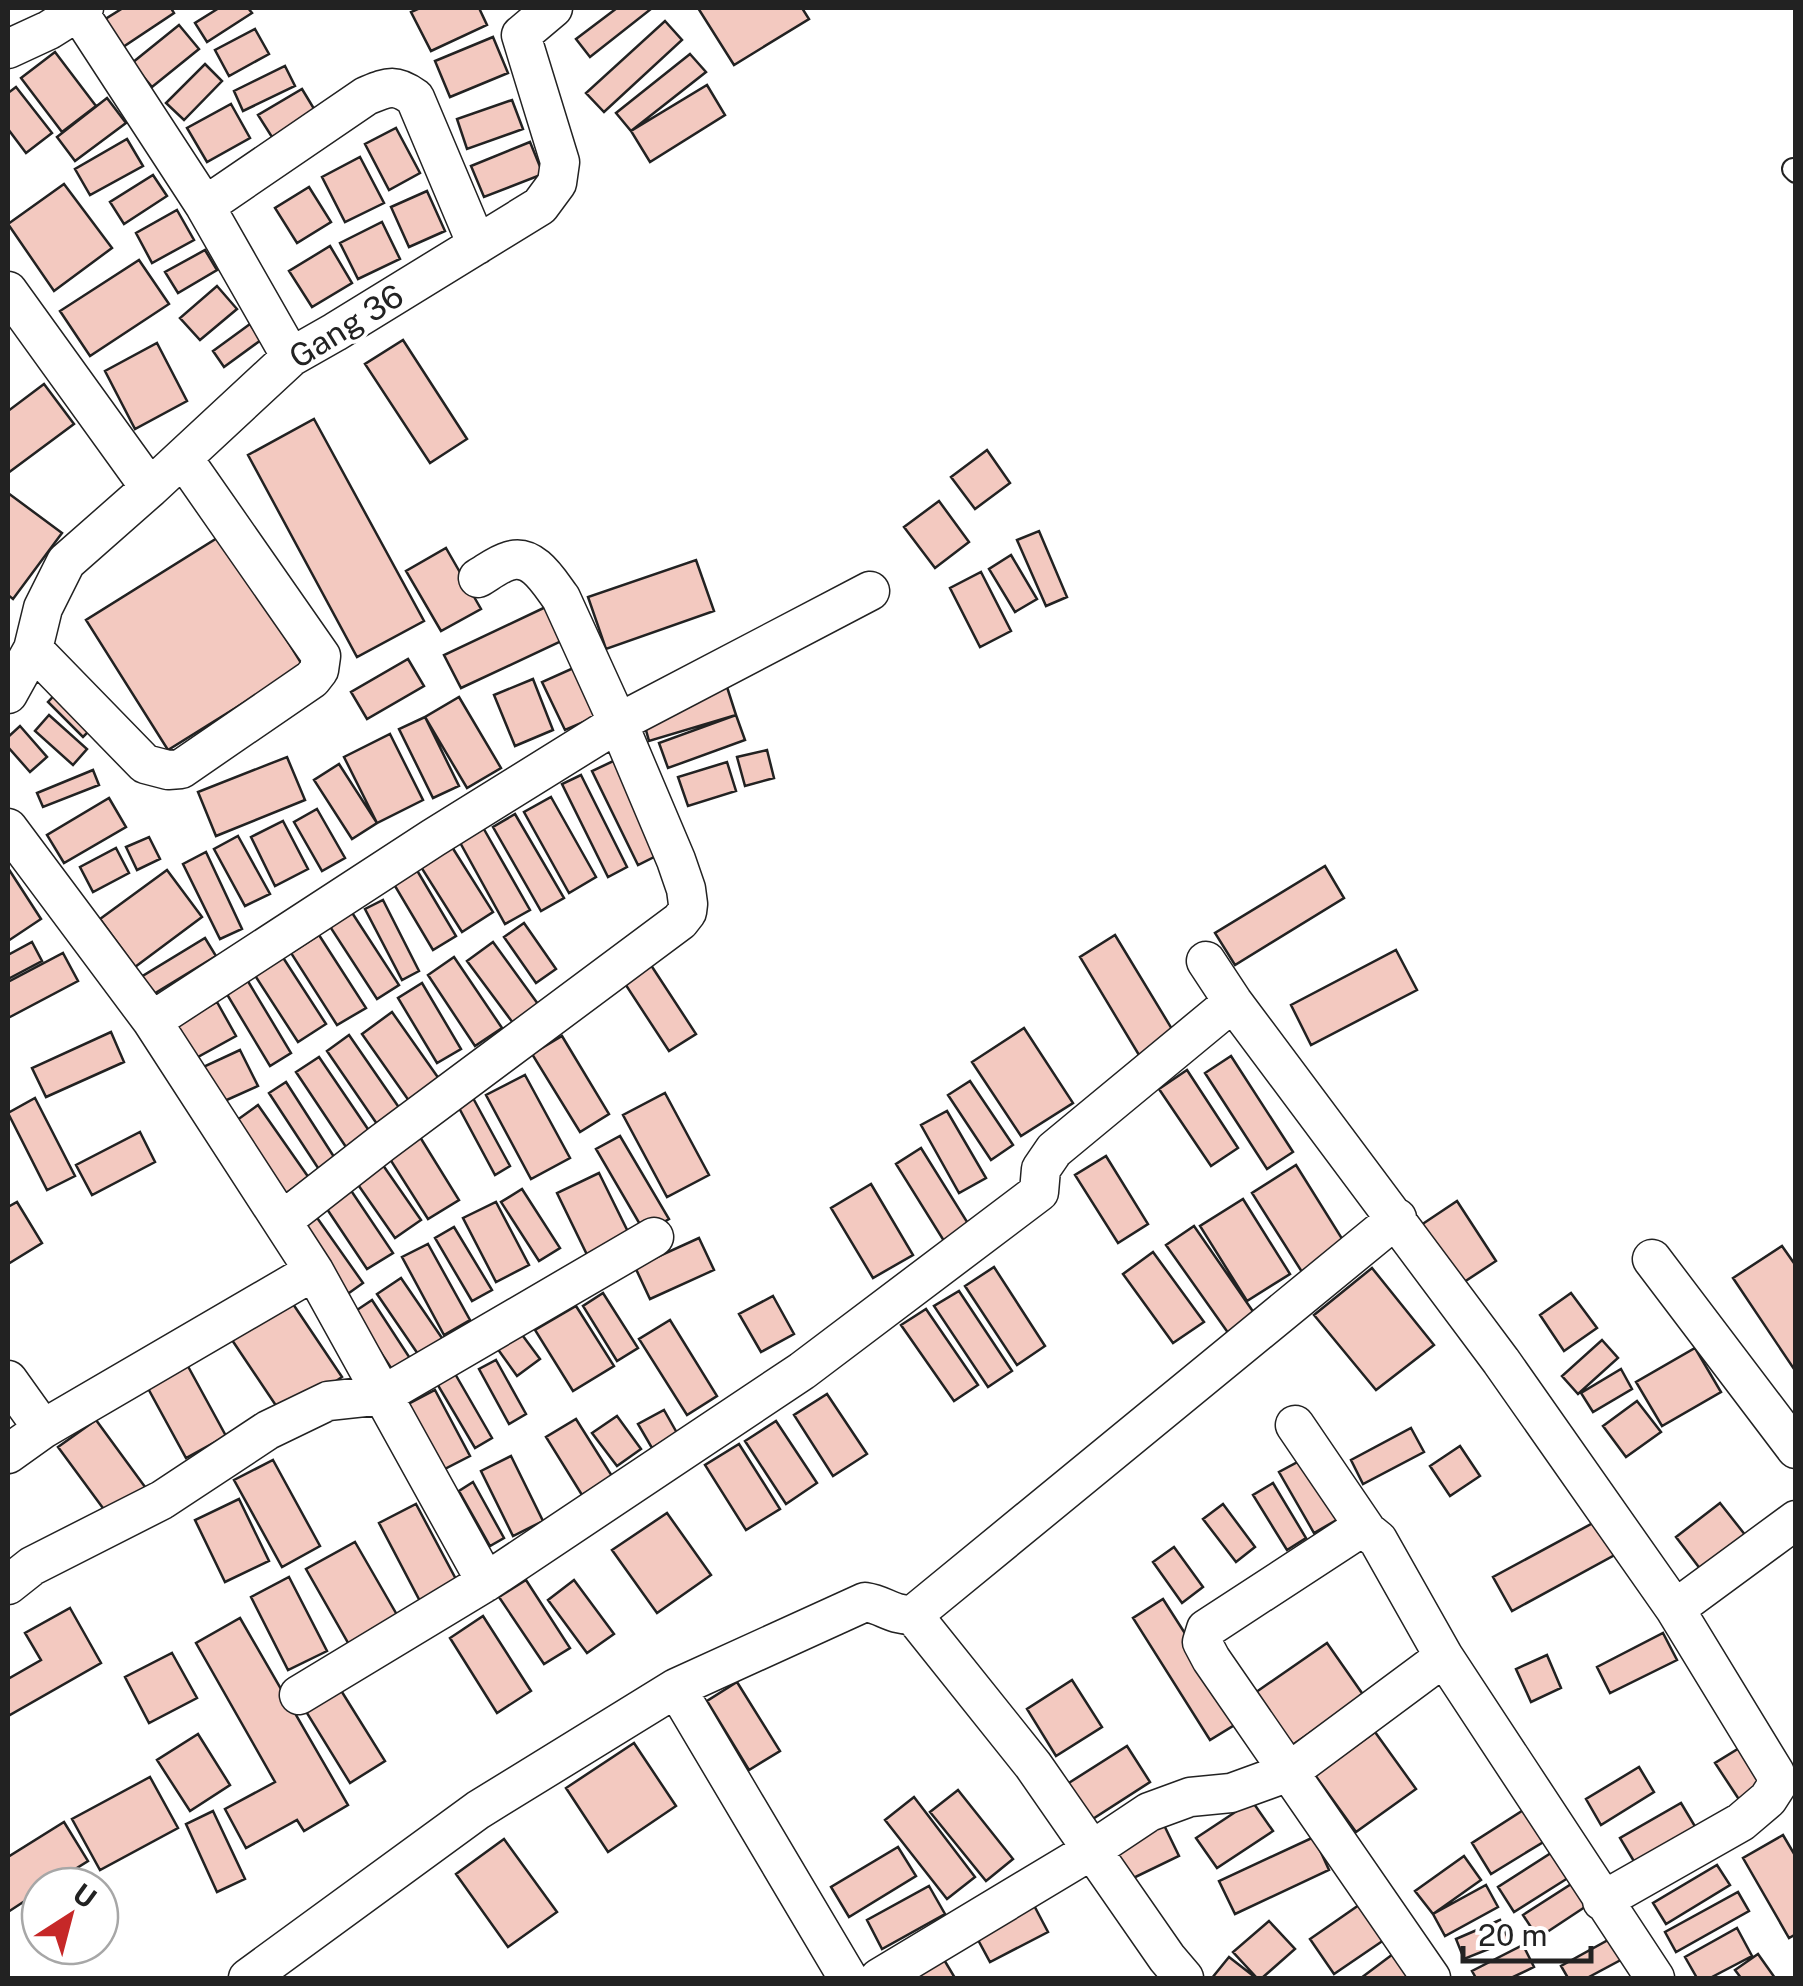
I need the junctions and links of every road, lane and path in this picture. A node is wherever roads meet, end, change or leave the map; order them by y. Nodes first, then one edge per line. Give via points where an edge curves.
1 (553, 8) edge
2 (81, 10) edge
3 (514, 21) edge
4 (8, 50) edge
5 (205, 206) junction
6 (477, 245) junction
7 (8, 291) edge
8 (291, 357) junction
9 (183, 458) junction
10 (150, 488) junction
11 (478, 578) dead end
12 (870, 591) dead end
13 (33, 649) junction
14 (8, 694) edge
15 (618, 723) junction
16 (8, 828) edge
17 (1206, 961) dead end
18 (1233, 1002) junction
19 (152, 1021) junction
20 (1397, 1218) junction
21 (282, 1221) junction
22 (654, 1237) dead end
23 (1652, 1260) dead end
24 (314, 1271) junction
25 (8, 1380) edge
26 (383, 1395) junction
27 (1294, 1425) dead end
28 (43, 1429) junction
29 (1796, 1449) edge
30 (8, 1454) edge
31 (1796, 1520) edge
32 (1367, 1531) junction
33 (486, 1582) junction
34 (8, 1585) edge
35 (1674, 1609) junction
36 (912, 1615) junction
37 (1444, 1657) junction
38 (676, 1688) junction
39 (299, 1695) dead end
40 (1289, 1772) junction
41 (1092, 1850) junction
42 (1602, 1901) junction
43 (248, 1978) edge
44 (848, 1978) edge
45 (879, 1978) edge
46 (1184, 1978) edge
47 (1431, 1978) edge
48 (1654, 1978) edge

1 - 3 street, Gang 36
2 - 4 street
2 - 5 street
3 - 6 street, Gang 36 via 560,162 557,183 540,206
5 - 6 street via 366,96 390,87 415,98
5 - 8 street
6 - 8 street, Gang 36
7 - 10 street
8 - 9 street, Gang 36
9 - 10 street, Gang 36
9 - 13 street via 321,656 312,679 182,768 168,770 145,764
10 - 13 street, Gang 36 via 66,562 43,608
11 - 15 street via 510,560 540,571 562,598
12 - 15 street
13 - 14 street, Gang 36
15 - 19 street
15 - 21 street via 676,860 687,912
16 - 19 street
17 - 18 street
18 - 20 street
18 - 33 street via 1054,1150 1041,1169 1039,1192 802,1370
19 - 21 street
20 - 35 street
20 - 36 street
21 - 24 street
22 - 26 street
23 - 29 street
24 - 26 street
24 - 28 street
25 - 28 street
26 - 33 street
26 - 34 street via 328,1400
27 - 32 street
28 - 30 street
31 - 35 street
32 - 37 street
32 - 40 street via 1356,1531 1206,1629 1202,1642 1211,1660
33 - 39 street
35 - 42 street via 1776,1773 1777,1785 1741,1822
36 - 38 street via 865,1602
36 - 41 street
37 - 40 street
37 - 42 street
38 - 43 street via 478,1810
38 - 44 street
40 - 41 street via 1149,1812
40 - 47 street
41 - 45 street
41 - 46 street
42 - 48 street

